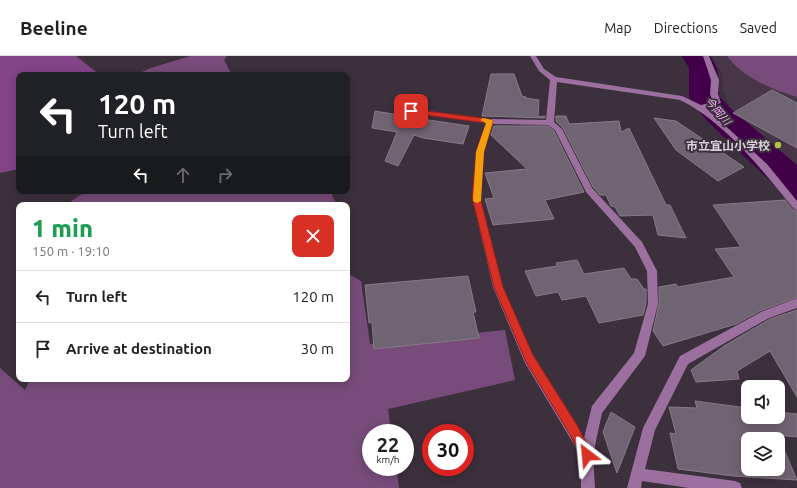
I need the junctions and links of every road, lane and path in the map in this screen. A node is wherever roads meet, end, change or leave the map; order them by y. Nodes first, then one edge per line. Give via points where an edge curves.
1 (533, 56) edge
2 (706, 56) edge
3 (554, 79) junction
4 (700, 107) junction
5 (411, 111) dead end
6 (490, 121) junction
7 (550, 123) junction
8 (794, 198) edge
9 (797, 207) edge
10 (797, 304) edge
11 (587, 455) junction
12 (637, 474) junction
13 (588, 488) edge
14 (634, 488) edge
15 (735, 488) edge

1 - 3 street via 541,70
2 - 4 street via 715,80 714,94 717,103
3 - 4 street via 682,98
3 - 7 street
4 - 8 street via 764,166
5 - 6 street
6 - 7 street
6 - 11 street via 480,152 476,197 498,287 529,359
7 - 11 street via 558,129 589,190 639,245 652,271 652,304 639,356 596,410
8 - 9 street
10 - 12 street via 765,315 684,360 649,428
11 - 13 street
12 - 14 street
12 - 15 street

